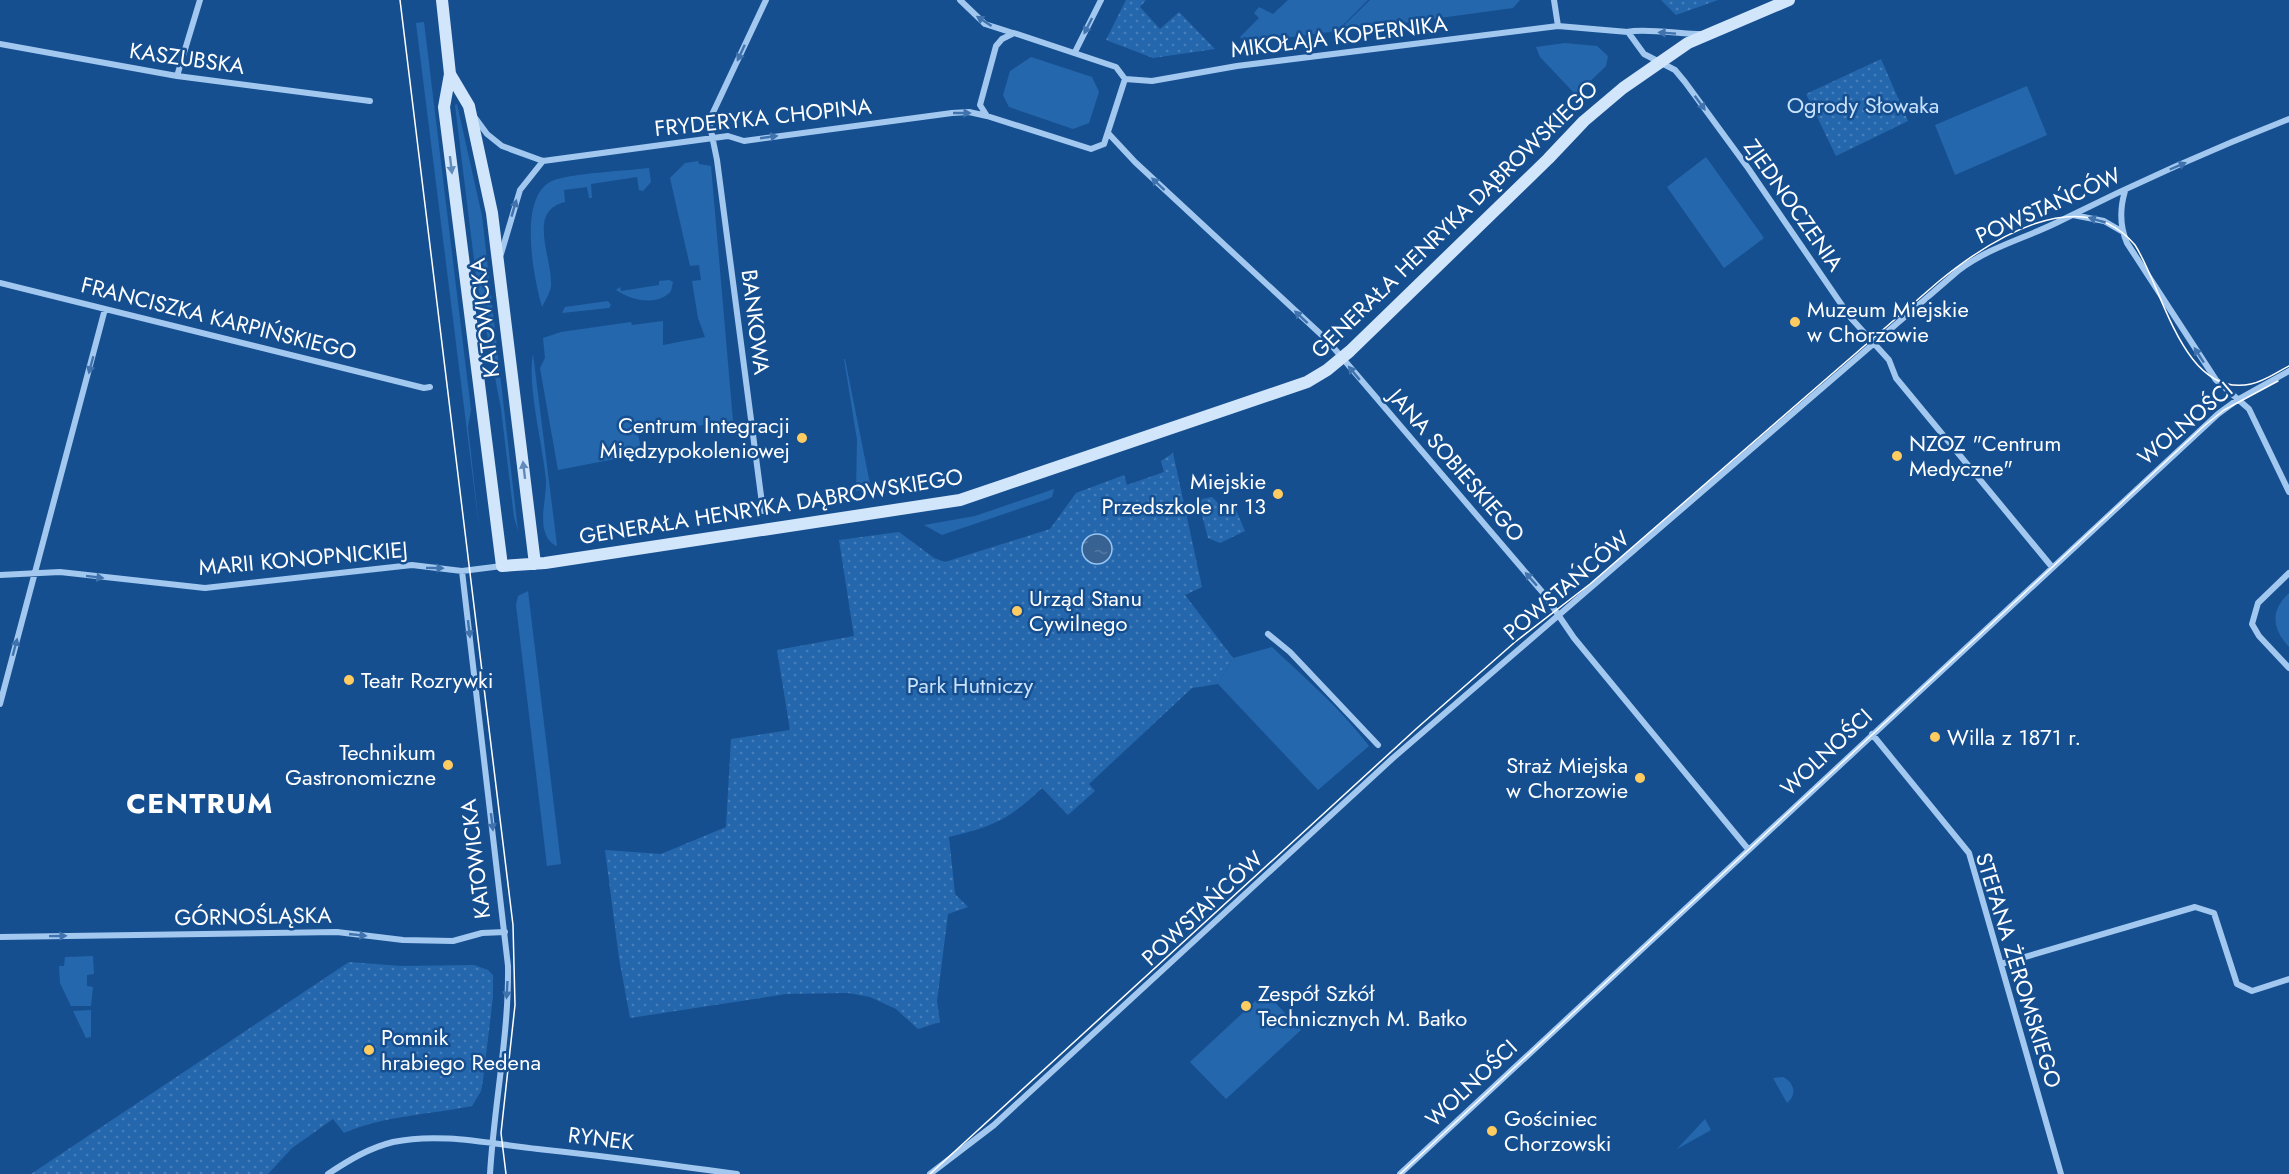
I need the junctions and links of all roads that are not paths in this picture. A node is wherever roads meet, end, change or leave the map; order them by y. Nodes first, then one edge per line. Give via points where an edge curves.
1 (200, 0) edge
2 (442, 0) edge
3 (766, 0) edge
4 (960, 0) edge
5 (1101, 0) edge
6 (1554, 0) edge
7 (1789, 0) edge
8 (1558, 26) junction
9 (1628, 32) junction
10 (1014, 33) junction
11 (1706, 34) junction
12 (0, 44) edge
13 (1075, 52) junction
14 (1661, 61) junction
15 (450, 74) junction
16 (177, 76) junction
17 (1125, 79) junction
18 (370, 101) dead end
19 (469, 106) junction
20 (987, 116) junction
21 (2289, 119) edge
22 (1108, 133) junction
23 (712, 138) junction
24 (543, 161) junction
25 (2125, 191) junction
26 (2070, 215) junction
27 (2122, 232) junction
28 (498, 263) junction
29 (0, 282) edge
30 (105, 309) junction
31 (1873, 344) junction
32 (1342, 358) junction
33 (2289, 371) edge
34 (430, 387) dead end
35 (2237, 400) junction
36 (2289, 492) edge
37 (763, 511) dead end
38 (535, 564) junction
39 (502, 566) junction
40 (2052, 567) junction
41 (462, 571) junction
42 (37, 572) junction
43 (2289, 573) edge
44 (0, 575) edge
45 (1557, 616) junction
46 (1268, 634) dead end
47 (2289, 668) edge
48 (0, 704) edge
49 (1872, 734) junction
50 (1378, 745) dead end
51 (1748, 849) junction
52 (505, 932) junction
53 (0, 937) edge
54 (2001, 964) junction
55 (2289, 979) edge
56 (491, 1143) junction
57 (328, 1174) edge
58 (490, 1174) edge
59 (737, 1174) edge
60 (930, 1174) edge
61 (1400, 1174) edge
62 (2061, 1174) edge

1 - 16 street
2 - 15 street, KATOWICKA
3 -> 23 street, BANKOWA via 709,121
10 -> 4 street via 985,24
5 -> 13 street
6 - 8 street
7 - 11 street, GENERAŁA HENRYKA DĄBROWSKIEGO
8 - 9 street, MIKOŁAJA KOPERNIKA
8 - 17 street, MIKOŁAJA KOPERNIKA via 1238,66 1152,81
11 -> 9 street, MIKOŁAJA KOPERNIKA via 1639,29
9 - 14 street, ZJEDNOCZENIA via 1644,54
10 - 13 street
10 - 20 street via 996,46 980,105
11 - 14 street, GENERAŁA HENRYKA DĄBROWSKIEGO
12 - 16 street, KASZUBSKA
13 - 17 street via 1116,67
14 -> 31 street, ZJEDNOCZENIA via 1685,82
14 - 32 street, GENERAŁA HENRYKA DĄBROWSKIEGO via 1584,121
15 - 19 street, KATOWICKA
15 -> 39 street, KATOWICKA via 444,107
16 - 18 street, KASZUBSKA
17 - 22 street
19 - 24 street via 479,124 502,146
19 - 28 street, KATOWICKA via 492,213
20 - 22 street, FRYDERYKA CHOPINA via 1091,149 1104,144
23 -> 20 street, FRYDERYKA CHOPINA via 728,136 744,141 952,112
25 -> 21 street, POWSTAŃCÓW
32 -> 22 street, JANA SOBIESKIEGO
23 - 24 street, FRYDERYKA CHOPINA
23 - 37 street, BANKOWA
28 -> 24 street via 519,190
25 - 26 street, POWSTAŃCÓW
25 - 27 street
27 -> 26 street via 2104,221
26 - 31 street, POWSTAŃCÓW via 1976,258
35 -> 27 street via 2211,374
38 -> 28 street, KATOWICKA
29 - 30 street, FRANCISZKA KARPIŃSKIEGO
30 - 34 street, FRANCISZKA KARPIŃSKIEGO
30 -> 42 street
31 - 40 street, ZJEDNOCZENIA via 1889,360 1896,378
31 - 45 street, POWSTAŃCÓW
32 - 38 street, GENERAŁA HENRYKA DĄBROWSKIEGO via 1317,377 1296,386 967,498
45 -> 32 street, JANA SOBIESKIEGO via 1537,585
33 - 35 street, WOLNOŚCI
35 - 36 street via 2249,409
35 - 40 street, WOLNOŚCI
38 - 39 street, GENERAŁA HENRYKA DĄBROWSKIEGO
39 - 41 street, MARII KONOPNICKIEJ
40 - 49 street, WOLNOŚCI
42 -> 41 street, MARII KONOPNICKIEJ via 205,588 412,565
41 -> 52 street, KATOWICKA
42 - 44 street, MARII KONOPNICKIEJ
48 -> 42 street
43 - 47 street via 2258,603 2252,624
45 - 51 street, JANA SOBIESKIEGO
45 - 60 street, POWSTAŃCÓW via 1338,806 994,1125
46 - 50 street
49 - 51 street, WOLNOŚCI
49 - 54 street, STEFANA ŻEROMSKIEGO via 1969,853
51 - 61 street, WOLNOŚCI
53 -> 52 street, GÓRNOŚLĄSKA via 338,932 453,941
52 -> 56 street, KATOWICKA via 506,1010
54 - 55 street via 2195,907 2214,913 2237,984 2252,991
54 - 62 street, STEFANA ŻEROMSKIEGO
56 - 57 street, RYNEK via 439,1139 393,1142 362,1153
56 - 58 street
56 - 59 street, RYNEK

